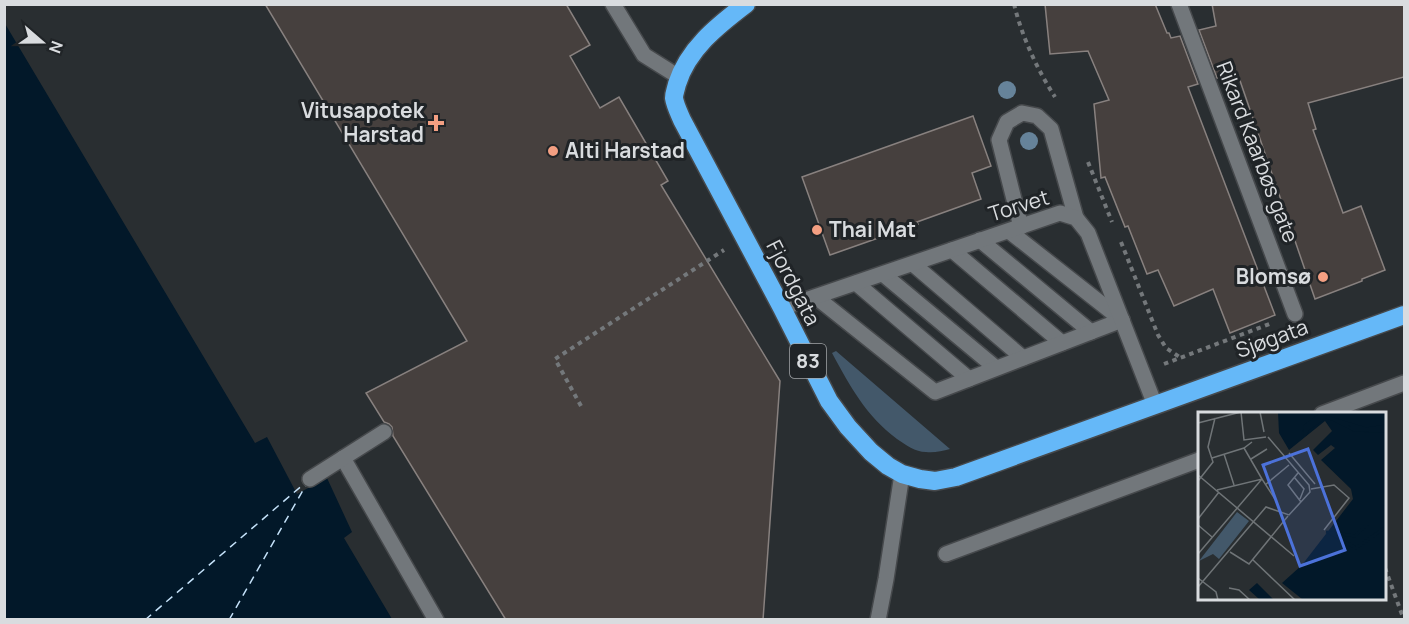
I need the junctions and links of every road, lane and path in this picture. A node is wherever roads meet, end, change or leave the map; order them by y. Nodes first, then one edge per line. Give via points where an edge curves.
1 (613, 4) edge
2 (746, 4) edge
3 (1014, 4) edge
4 (1179, 4) edge
5 (679, 77) junction
6 (1056, 98) dead end
7 (1084, 153) dead end
8 (1076, 218) junction
9 (1114, 227) dead end
10 (1015, 229) junction
11 (745, 237) junction
12 (1119, 238) dead end
13 (980, 240) junction
14 (952, 250) junction
15 (913, 264) junction
16 (883, 274) junction
17 (856, 283) junction
18 (816, 297) junction
19 (782, 308) junction
20 (1295, 314) joint
21 (1404, 315) edge
22 (1122, 320) junction
23 (1090, 332) junction
24 (1062, 343) junction
25 (1023, 358) junction
26 (1181, 358) junction
27 (996, 368) junction
28 (1143, 372) junction
29 (969, 379) junction
30 (1404, 383) edge
31 (1155, 405) junction
32 (580, 406) dead end
33 (1327, 412) edge
34 (384, 432) dead end
35 (343, 458) junction
36 (1198, 460) edge
37 (902, 474) junction
38 (310, 479) dead end
39 (946, 554) dead end
40 (1385, 568) dead end
41 (436, 620) edge
42 (878, 620) edge
43 (1404, 620) edge

1 - 5 street via 644,55
2 - 5 highway, Fjordgata / 83 via 700,42
3 - 6 path via 1043,79
4 - 20 street, Rikard Kaarbøs gate
5 - 11 highway, Fjordgata / 83 via 674,96 682,120
7 - 9 path
8 - 10 street, Torvet via 1060,213
8 - 10 street via 1051,129 1037,116 1022,113 1007,122 999,140
8 - 22 street, Torvet via 1088,233
10 - 13 street, Torvet
10 - 22 street
11 - 19 highway, Fjordgata / 83
11 - 32 path via 555,359
12 - 26 path via 1158,335 1166,348
13 - 14 street, Torvet
13 - 23 street
14 - 15 street, Torvet
14 - 24 street
15 - 16 street, Torvet
15 - 25 street
16 - 17 street, Torvet
16 - 27 street
17 - 18 street, Torvet
17 - 29 street
18 - 19 street, Torvet
18 - 29 street via 934,392
19 - 37 highway, Fjordgata / 83 via 829,401 871,452
20 - 26 path
21 - 31 highway, Sjøgata / 83
22 - 23 street
22 - 28 street, Torvet
23 - 24 street
24 - 25 street
25 - 27 street
26 - 28 path
27 - 29 street
28 - 31 street, Torvet
30 - 33 street
31 - 37 highway, Fjordgata / 83 via 956,477 935,481
34 - 35 street
35 - 38 street
35 - 41 street
36 - 39 street
37 - 42 street
40 - 43 path

